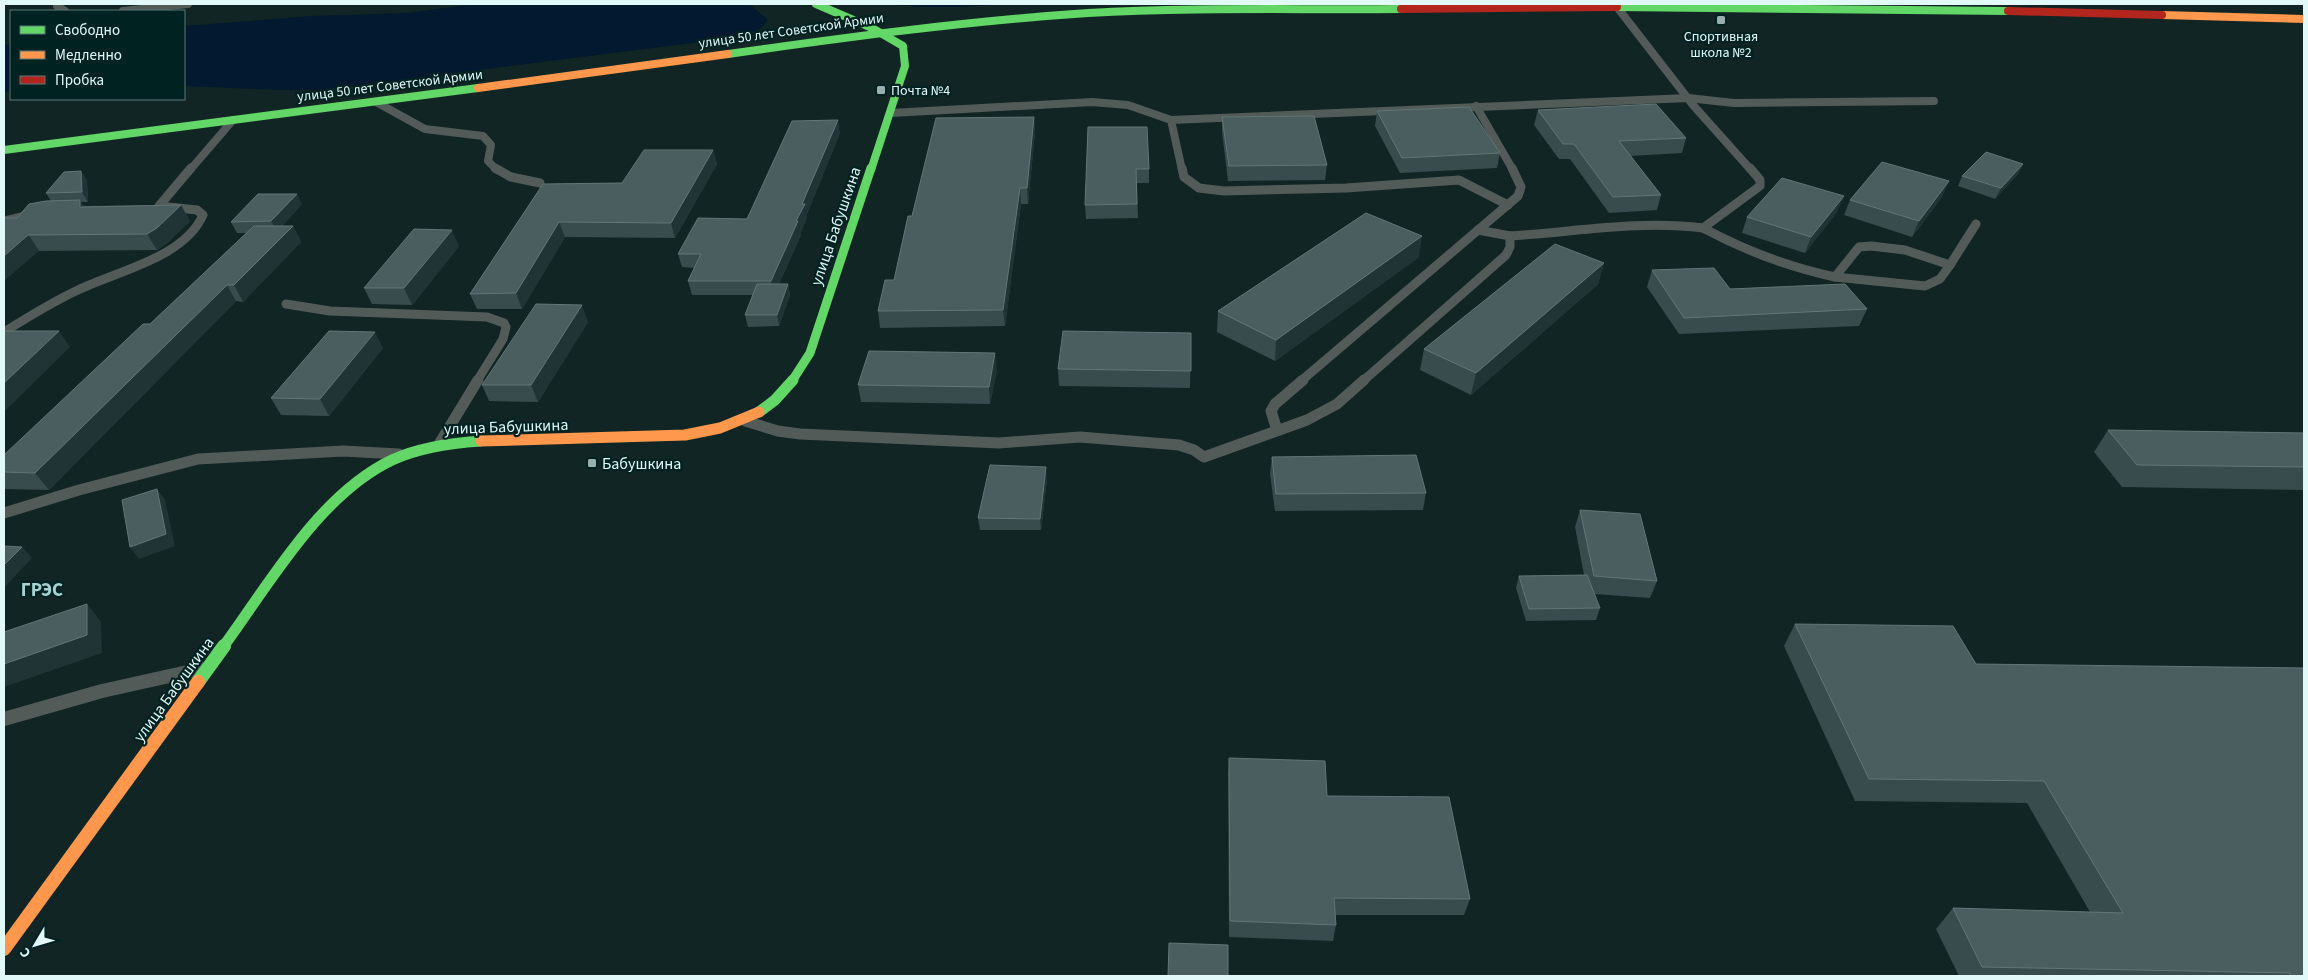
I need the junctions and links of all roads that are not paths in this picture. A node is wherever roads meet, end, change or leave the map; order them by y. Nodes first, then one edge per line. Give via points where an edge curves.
1 (188, 4) edge
2 (816, 4) edge
3 (1617, 7) junction
4 (132, 10) edge
5 (2304, 19) edge
6 (882, 32) junction
7 (1688, 98) junction
8 (1934, 101) dead end
9 (376, 102) junction
10 (1476, 106) junction
11 (891, 113) junction
12 (233, 120) junction
13 (1171, 120) junction
14 (4, 150) edge
15 (540, 183) dead end
16 (1508, 205) junction
17 (41, 212) edge
18 (4, 221) edge
19 (1976, 224) dead end
20 (1703, 228) junction
21 (1478, 230) junction
22 (1510, 236) junction
23 (1950, 265) junction
24 (1835, 277) junction
25 (286, 304) dead end
26 (4, 332) edge
27 (745, 420) junction
28 (1277, 430) junction
29 (439, 444) junction
30 (405, 454) junction
31 (4, 513) edge
32 (209, 668) junction
33 (4, 719) edge
34 (4, 949) edge

1 - 4 lane
2 - 6 main road, улица Бабушкина
3 - 5 main road, улица 50 лет Советской Армии via 1987,10
3 - 6 main road, улица 50 лет Советской Армии via 1151,11 1047,16
3 - 7 lane
6 - 9 main road, улица 50 лет Советской Армии
6 - 11 main road, улица Бабушкина via 903,46 905,53 905,66
7 - 8 lane via 1734,102
7 - 10 lane
7 - 20 lane via 1760,180 1755,191
9 - 12 main road, улица 50 лет Советской Армии
9 - 15 lane via 425,129 483,136 491,145 488,161 493,168 501,174
10 - 13 lane
10 - 16 lane via 1521,187 1518,196
11 - 13 lane via 1092,102 1128,105
11 - 27 main road, улица Бабушкина via 810,353 796,380 785,392 770,406
12 - 14 main road, улица 50 лет Советской Армии
12 - 26 lane via 154,206 197,210 203,215 202,222 186,239 172,249 76,291
13 - 16 lane via 1184,177 1200,188 1224,191 1346,188 1459,180
16 - 21 lane
17 - 18 lane
19 - 23 lane
20 - 22 lane via 1656,224
20 - 24 lane via 1751,253 1810,273
21 - 22 lane
21 - 28 lane via 1274,404 1271,411
22 - 28 lane via 1509,252 1501,261 1350,394 1307,420
23 - 24 lane via 1937,284 1925,286
23 - 24 lane via 1896,248 1869,245 1859,247
25 - 29 lane via 330,311 487,317 504,323 504,339
27 - 28 lane via 778,431 800,434 999,443 1080,437 1179,444 1204,457
27 - 29 main road, улица Бабушкина via 704,433 670,437
29 - 30 main road, улица Бабушкина
30 - 31 lane via 343,451 198,459
30 - 32 main road, улица Бабушкина via 382,466 337,499 304,535
32 - 33 lane via 138,682
32 - 34 main road, улица Бабушкина

